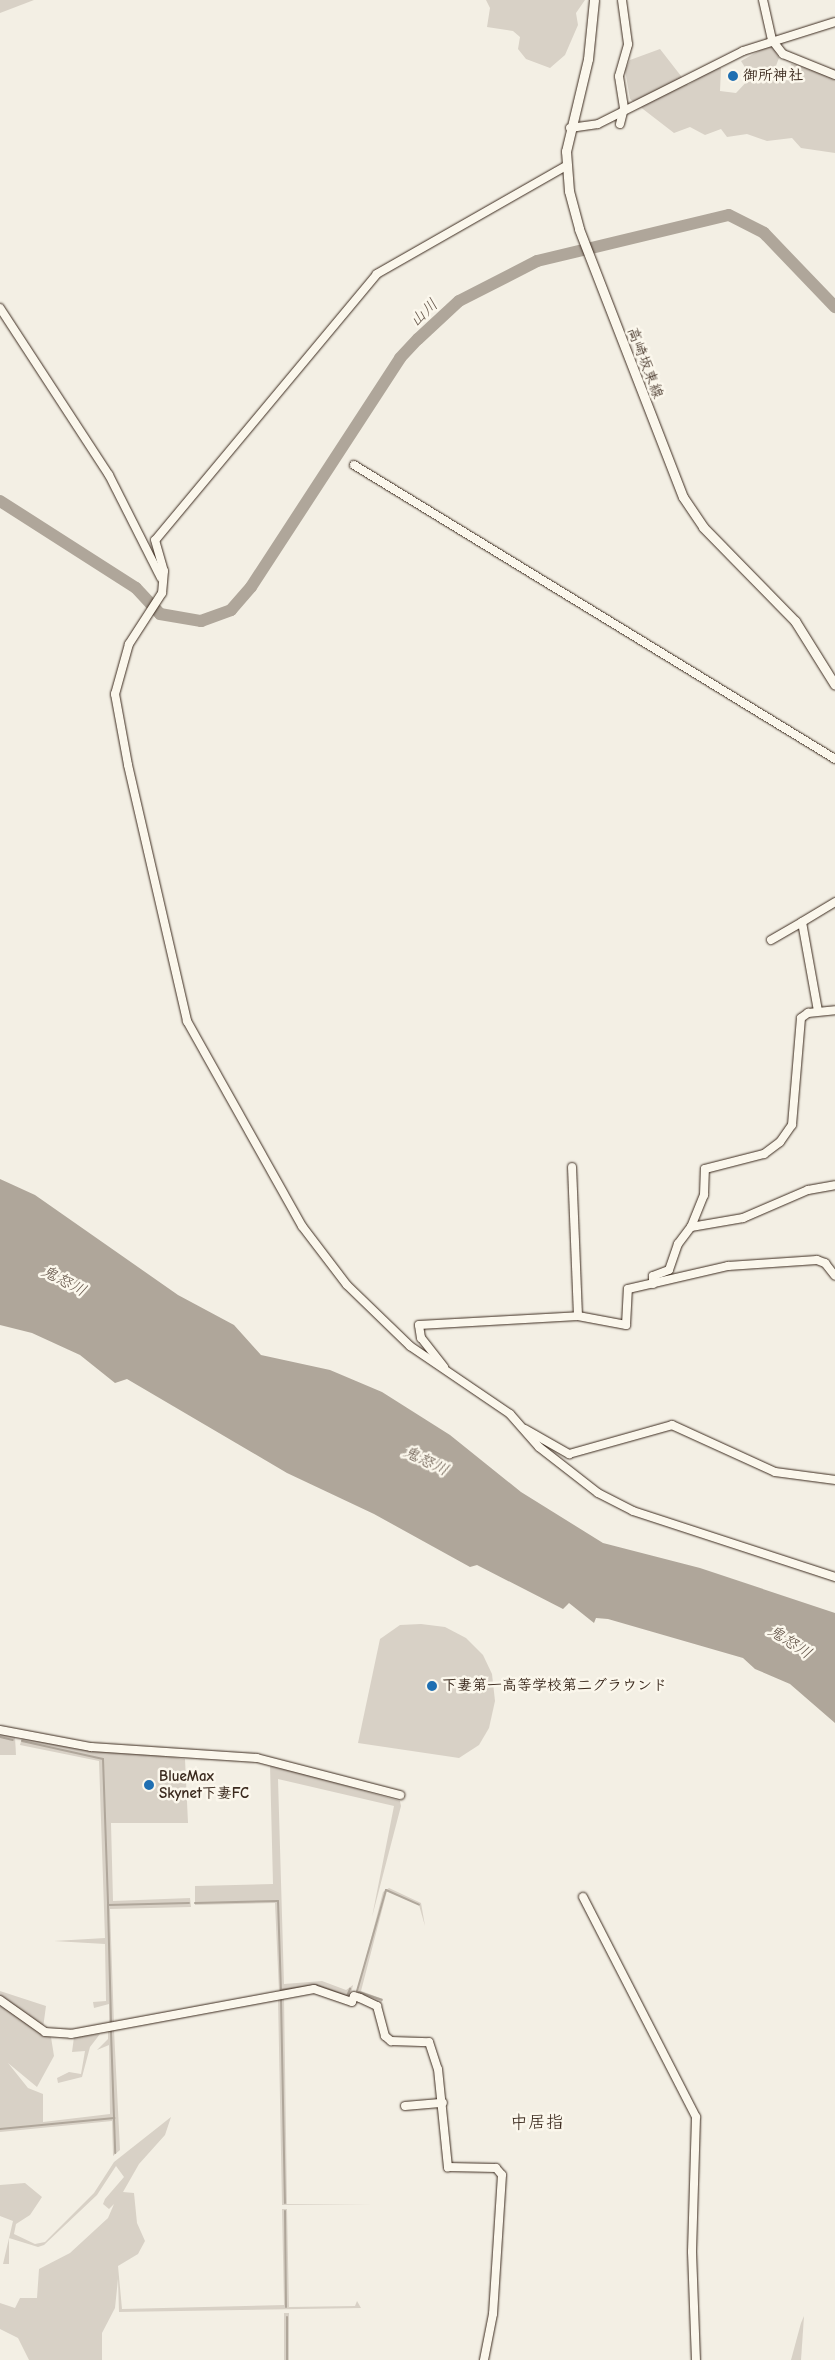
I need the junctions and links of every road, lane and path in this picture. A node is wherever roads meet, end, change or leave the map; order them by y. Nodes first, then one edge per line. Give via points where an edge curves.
1 (594, 0) edge
2 (622, 0) edge
3 (763, 0) edge
4 (835, 22) edge
5 (772, 40) junction
6 (835, 75) edge
7 (623, 113) junction
8 (620, 124) dead end
9 (570, 128) junction
10 (566, 166) junction
11 (0, 308) edge
12 (354, 465) dead end
13 (163, 582) junction
14 (835, 685) edge
15 (835, 759) edge
16 (835, 902) edge
17 (802, 922) junction
18 (771, 940) dead end
19 (835, 1010) edge
20 (818, 1011) junction
21 (572, 1167) dead end
22 (835, 1185) edge
23 (691, 1227) junction
24 (835, 1276) edge
25 (654, 1284) junction
26 (578, 1316) junction
27 (450, 1374) junction
28 (525, 1429) junction
29 (835, 1480) edge
30 (835, 1577) edge
31 (0, 1730) edge
32 (400, 1795) dead end
33 (583, 1897) dead end
34 (0, 2000) edge
35 (444, 2103) junction
36 (405, 2106) dead end
37 (484, 2360) edge
38 (696, 2360) edge

1 - 9 main road, 高崎坂東線 via 588,59
2 - 7 street via 628,44 619,76
3 - 5 street
4 - 5 street
5 - 6 street via 788,58
5 - 7 street
7 - 8 street
7 - 9 street via 598,124
9 - 10 main road, 高崎坂東線
10 - 13 street via 377,274 155,540 164,571
10 - 14 main road, 高崎坂東線 via 582,235 686,502 703,527 787,611
11 - 13 street via 109,475
12 - 15 street
13 - 27 street via 162,593 129,644 115,694 187,1021 302,1226 347,1285 410,1346
16 - 17 street
17 - 18 street
17 - 20 street
19 - 20 street
20 - 23 street via 801,1018 792,1125 780,1142 764,1154 708,1165 704,1195
21 - 26 street
22 - 23 street via 808,1190 743,1218
23 - 25 street via 678,1244 669,1270 653,1276
24 - 25 street via 825,1262 789,1261 728,1266
25 - 26 street via 628,1289 626,1325
26 - 27 street via 419,1325 421,1338
27 - 28 street via 510,1414
28 - 29 street via 575,1454 672,1425 775,1472
28 - 30 street via 566,1469 633,1511
31 - 32 street via 91,1747 258,1758
33 - 38 street via 696,2117 692,2252
34 - 35 street via 45,2032 71,2034 304,1989 320,1990 352,2002 354,1996 377,2006 388,2040 426,2040 432,2045
35 - 36 street
35 - 37 street via 448,2167 496,2168 502,2175 493,2314

